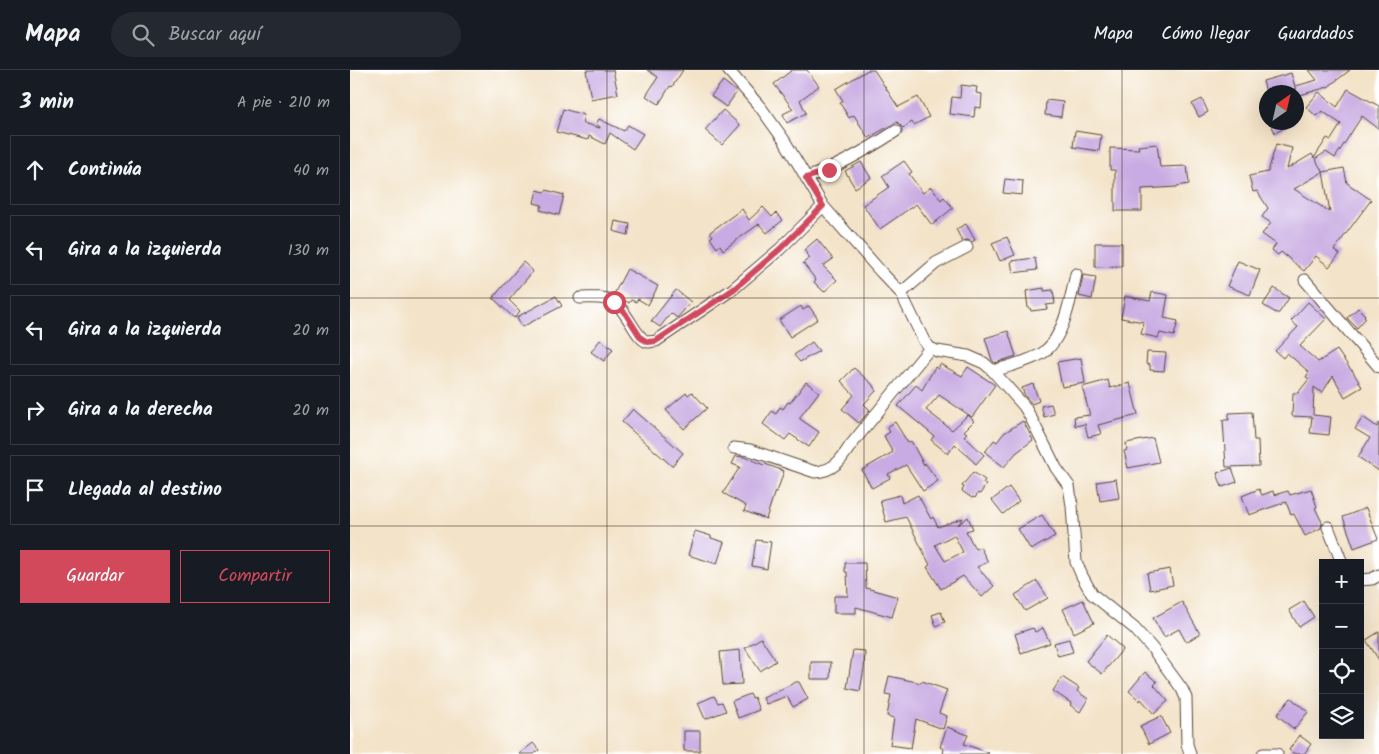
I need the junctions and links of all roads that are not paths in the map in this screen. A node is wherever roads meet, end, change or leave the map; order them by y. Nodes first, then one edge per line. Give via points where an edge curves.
1 (732, 71) edge
2 (896, 132) dead end
3 (806, 178) junction
4 (823, 206) junction
5 (967, 247) dead end
6 (1076, 274) dead end
7 (1305, 280) dead end
8 (901, 293) junction
9 (580, 298) dead end
10 (930, 348) junction
11 (1379, 368) edge
12 (993, 371) junction
13 (734, 448) dead end
14 (1328, 527) dead end
15 (1340, 559) edge
16 (1379, 575) edge
17 (1364, 580) edge
18 (1190, 754) edge
19 (1263, 754) edge
20 (1277, 754) edge

1 - 3 street via 784,140
2 - 3 street via 865,152
3 - 4 street
4 - 8 street
4 - 9 street via 734,289 656,341 648,342 641,338 614,302 603,298
5 - 8 street via 936,263
6 - 12 street via 1070,301 1052,345 1043,353
7 - 11 street
8 - 10 street
10 - 12 street via 968,356
10 - 13 street via 839,463 825,472
12 - 18 street via 1032,418 1056,468 1069,486 1076,562 1092,594 1134,628 1182,689 1186,698
14 - 15 street
16 - 17 street
19 - 20 street

